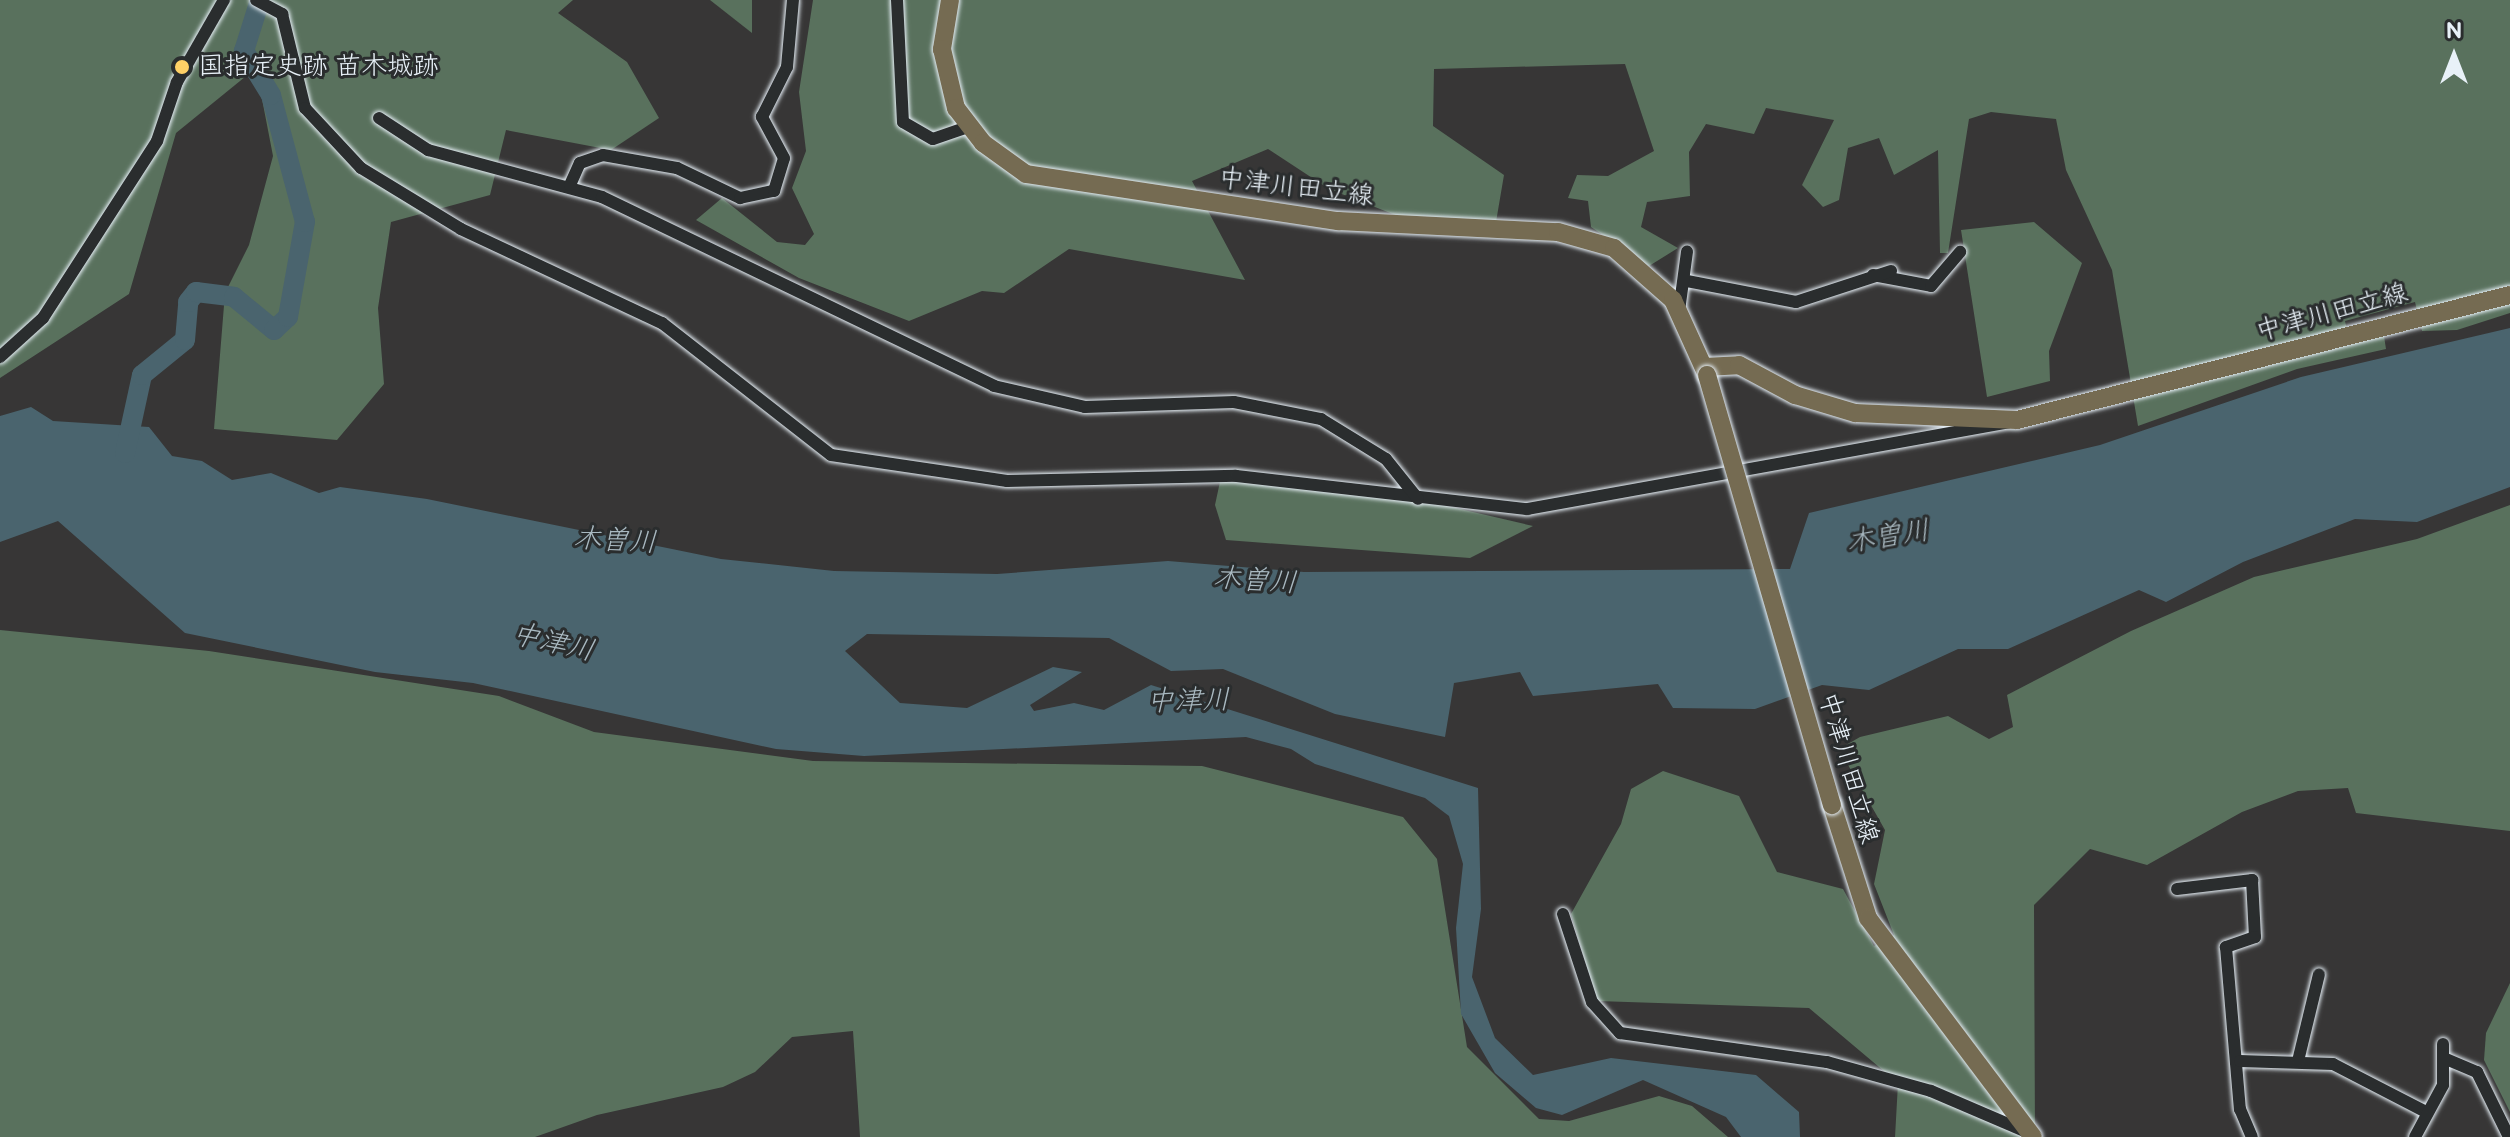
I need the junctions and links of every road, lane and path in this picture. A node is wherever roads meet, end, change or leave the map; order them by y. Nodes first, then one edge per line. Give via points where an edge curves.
1 (224, 0) edge
2 (256, 0) edge
3 (793, 0) edge
4 (897, 0) edge
5 (950, 0) edge
6 (379, 118) dead end
7 (967, 127) junction
8 (570, 185) junction
9 (1687, 252) dead end
10 (1960, 252) dead end
11 (1891, 271) dead end
12 (1873, 275) junction
13 (1687, 281) junction
14 (2510, 295) edge
15 (1679, 311) junction
16 (0, 357) edge
17 (1706, 371) junction
18 (1945, 426) junction
19 (1418, 499) junction
20 (2177, 889) dead end
21 (1563, 914) dead end
22 (2319, 974) dead end
23 (2443, 1044) dead end
24 (2446, 1059) junction
25 (2240, 1061) junction
26 (2298, 1061) junction
27 (2426, 1112) junction
28 (2033, 1136) edge
29 (2252, 1137) edge
30 (2415, 1137) edge
31 (2509, 1137) edge

1 - 16 street via 177,82 157,141 43,318
2 - 19 street via 277,10 305,108 361,168 461,229 662,323 831,455 1007,481 1236,476
3 - 8 street via 787,67 762,117 784,158 774,191 740,198 677,168 603,155 580,163
4 - 7 street via 903,122 925,139
5 - 7 main road via 942,49
6 - 8 street via 428,150
7 - 15 main road, 中津川田立線 via 1026,174 1088,188 1395,227 1558,232 1614,248 1650,272
8 - 19 street via 968,376 1085,407 1234,402 1321,419 1386,459
9 - 13 street
10 - 12 street via 1931,286
11 - 12 street
12 - 13 street via 1791,303
13 - 15 street
14 - 18 main road, 中津川田立線 via 2017,420
15 - 17 main road, 中津川田立線
17 - 18 main road, 中津川田立線 via 1739,365 1832,409
17 - 28 main road, 中津川田立線, bridge via 1868,918
18 - 19 street via 1527,509
20 - 25 street via 2252,880 2255,937 2226,947
21 - 28 street via 1592,1002 1620,1033 1827,1062 1931,1091
22 - 26 street
23 - 24 street
24 - 27 street via 2443,1085
24 - 31 street via 2477,1072
25 - 26 street
25 - 29 street via 2240,1109
26 - 27 street via 2333,1064
27 - 30 street

